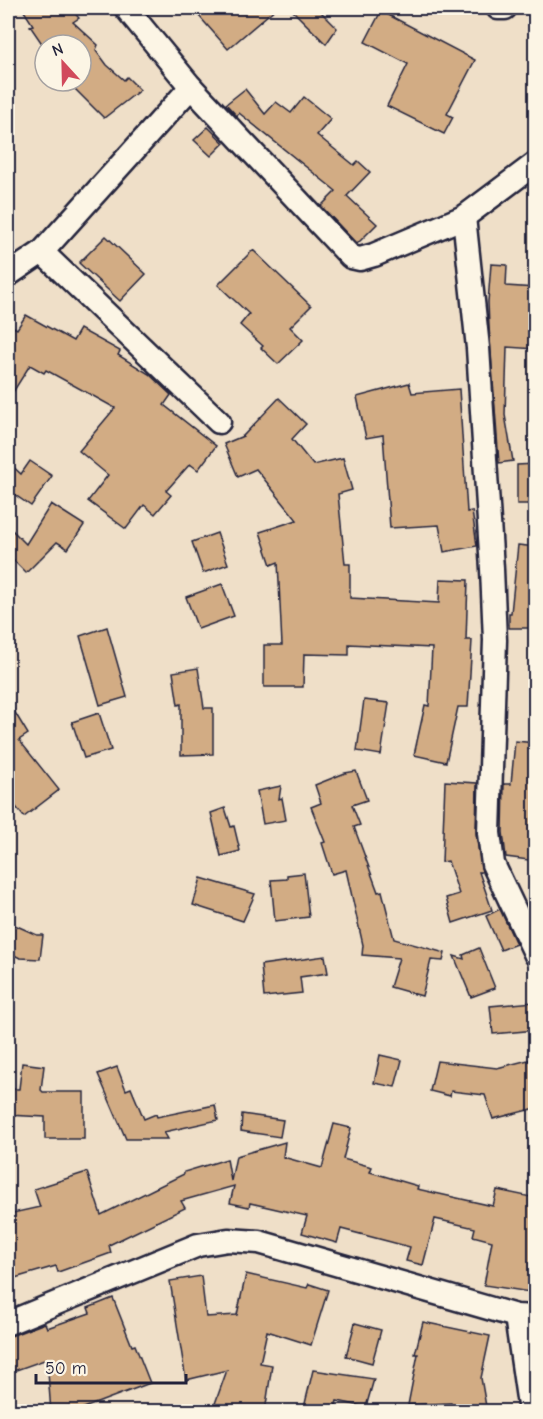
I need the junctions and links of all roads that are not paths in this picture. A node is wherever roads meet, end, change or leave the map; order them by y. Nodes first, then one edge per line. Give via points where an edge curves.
1 (126, 8) edge
2 (498, 8) edge
3 (505, 8) edge
4 (191, 87) junction
5 (536, 163) edge
6 (464, 217) junction
7 (42, 252) junction
8 (8, 275) edge
9 (219, 423) dead end
10 (536, 955) edge
11 (526, 1317) edge
12 (8, 1323) edge
13 (530, 1412) edge

1 - 4 street
2 - 3 street
4 - 6 street via 351,257 374,255
4 - 7 street
5 - 6 street
6 - 10 street via 478,348 495,640 489,833 493,864
7 - 8 street
7 - 9 street
11 - 12 street via 259,1242 228,1240 198,1245
11 - 13 street

